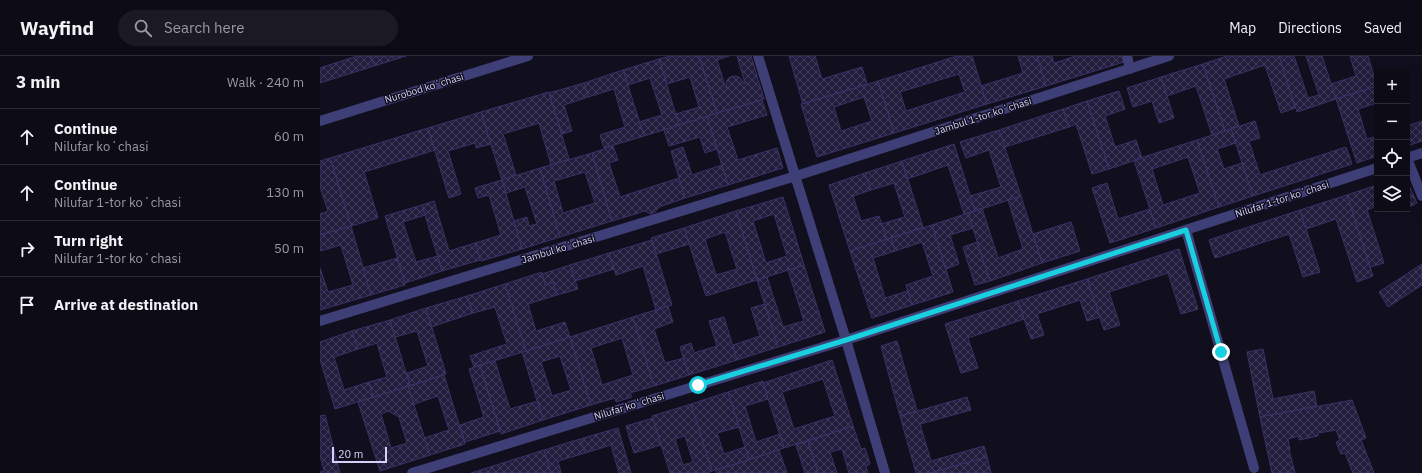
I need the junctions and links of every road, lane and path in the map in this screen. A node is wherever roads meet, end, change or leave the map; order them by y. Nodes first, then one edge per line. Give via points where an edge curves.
1 (528, 56) edge
2 (758, 56) edge
3 (1127, 56) edge
4 (1169, 56) edge
5 (1130, 69) junction
6 (320, 121) edge
7 (1422, 153) edge
8 (1410, 157) edge
9 (1410, 166) edge
10 (1374, 169) edge
11 (796, 176) junction
12 (1422, 196) edge
13 (1186, 230) junction
14 (320, 321) edge
15 (846, 340) junction
16 (1254, 468) dead end
17 (412, 473) edge
18 (885, 473) edge

1 - 6 street, Nurobod koʻchasi
2 - 11 street
3 - 5 street
4 - 5 street, Jambul 1-tor koʻchasi
5 - 11 street, Jambul 1-tor koʻchasi
7 - 8 street
9 - 12 street
10 - 13 street, Nilufar 1-tor koʻchasi
11 - 14 street, Jambul koʻchasi
11 - 15 street
13 - 15 street, Nilufar 1-tor koʻchasi
13 - 16 street
15 - 17 street, Nilufar koʻchasi
15 - 18 street

